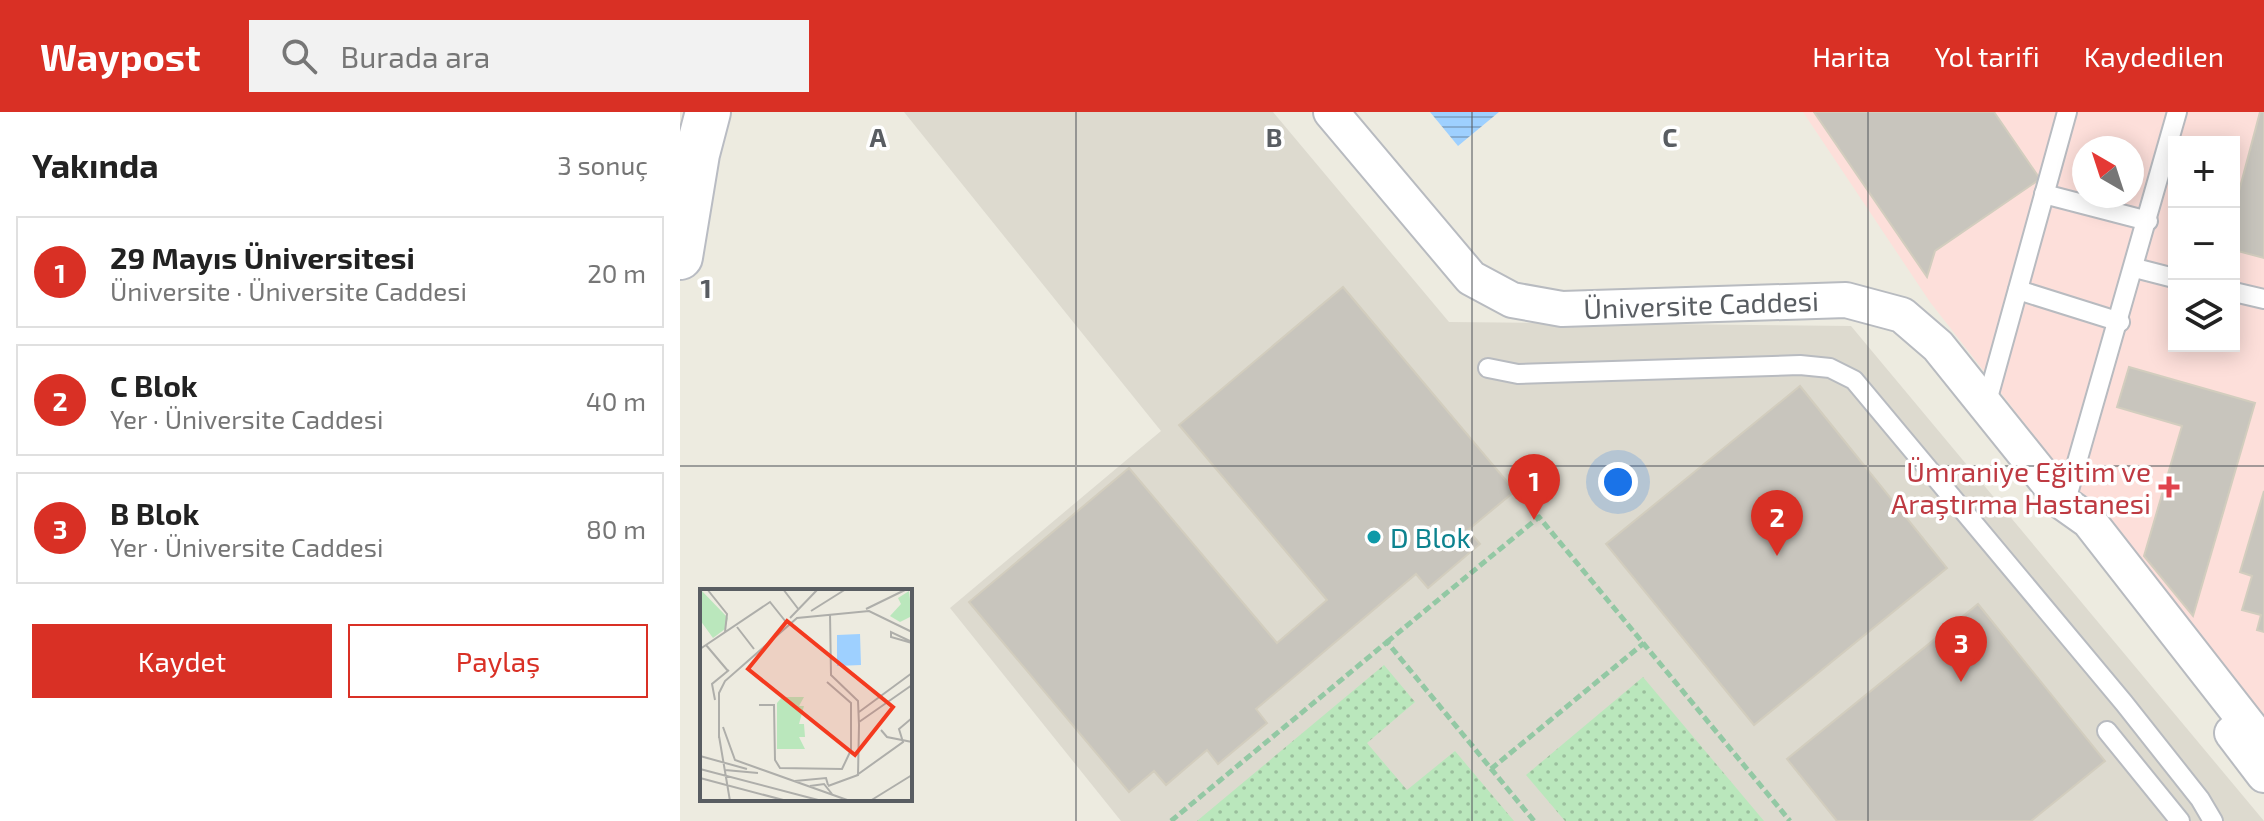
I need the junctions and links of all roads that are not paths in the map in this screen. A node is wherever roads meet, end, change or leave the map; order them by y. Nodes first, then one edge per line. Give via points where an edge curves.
1 (708, 112) edge
2 (1331, 112) edge
3 (2067, 112) edge
4 (2177, 112) edge
5 (2044, 194) junction
6 (2148, 221) junction
7 (680, 257) edge
8 (2135, 268) junction
9 (2168, 276) edge
10 (2018, 290) junction
11 (2240, 293) edge
12 (2264, 299) edge
13 (2120, 322) junction
14 (1488, 368) dead end
15 (1986, 405) junction
16 (2065, 504) junction
17 (2107, 731) dead end
18 (2264, 745) edge
19 (2264, 775) edge
20 (2180, 821) edge
21 (2213, 821) edge

1 - 7 main road
2 - 15 street, Üniversite Caddesi via 1471,278 1512,300 1562,309 1846,300 1902,315 1938,346
3 - 5 lane
4 - 6 lane
5 - 6 lane
5 - 10 lane
6 - 8 lane
8 - 9 lane
8 - 13 lane
10 - 13 lane
10 - 15 lane
11 - 12 lane
13 - 16 lane
14 - 21 lane via 1518,374 1800,365 1830,368 1854,380 2124,703
15 - 16 street, Üniversite Caddesi
16 - 18 street, Üniversite Caddesi via 2089,521
16 - 19 street, Üniversite Caddesi via 2076,529
17 - 20 lane

